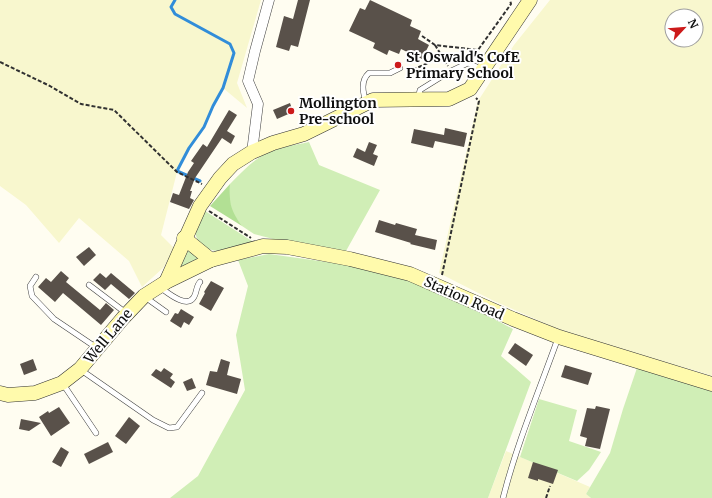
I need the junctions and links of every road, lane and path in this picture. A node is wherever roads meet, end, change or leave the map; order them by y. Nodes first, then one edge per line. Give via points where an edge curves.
1 (269, 0) edge
2 (510, 0) edge
3 (530, 0) edge
4 (422, 36) dead end
5 (435, 45) junction
6 (440, 53) junction
7 (0, 62) edge
8 (400, 68) joint
9 (483, 70) junction
10 (451, 72) junction
11 (470, 89) junction
12 (418, 100) junction
13 (366, 104) junction
14 (252, 152) junction
15 (211, 189) junction
16 (200, 206) junction
17 (184, 238) junction
18 (263, 246) junction
19 (211, 260) junction
20 (36, 277) dead end
21 (200, 282) dead end
22 (162, 284) junction
23 (89, 285) dead end
24 (436, 285) junction
25 (144, 296) junction
26 (166, 312) dead end
27 (127, 314) junction
28 (559, 337) junction
29 (98, 349) junction
30 (80, 369) junction
31 (62, 383) junction
32 (712, 384) edge
33 (0, 393) edge
34 (202, 393) dead end
35 (96, 433) dead end
36 (550, 486) dead end
37 (503, 498) edge
38 (546, 498) edge

1 - 14 street via 248,81 258,104
2 - 5 path via 511,4 478,50
3 - 9 street
4 - 5 path
5 - 6 path
6 - 8 path via 435,59 409,71
6 - 10 path
7 - 15 path via 81,104 114,110 177,172
8 - 13 lane via 390,73 369,73 364,78
9 - 10 lane via 468,63
9 - 11 street
10 - 12 lane via 420,90
11 - 12 street via 449,99
11 - 24 path via 479,101 442,275
12 - 13 street via 373,100
13 - 14 street via 304,134
14 - 15 street via 234,164
15 - 16 street
16 - 17 street
16 - 18 path
17 - 19 street
17 - 22 street
18 - 19 street, Station Road
18 - 24 street, Station Road via 287,247 350,259 410,274
19 - 22 street, Well Lane
20 - 29 lane via 30,286 32,296 54,319
21 - 22 lane via 194,298 190,301 178,299
22 - 25 street, Well Lane
23 - 27 lane
24 - 28 street, Station Road
25 - 26 lane
25 - 27 street, Well Lane
27 - 29 street, Well Lane
28 - 32 street, Station Road
28 - 37 lane
29 - 30 street, Well Lane
30 - 31 street, Well Lane
30 - 34 lane via 153,420 169,428 177,427
31 - 33 street, Well Lane via 35,393
31 - 35 lane
36 - 38 path

